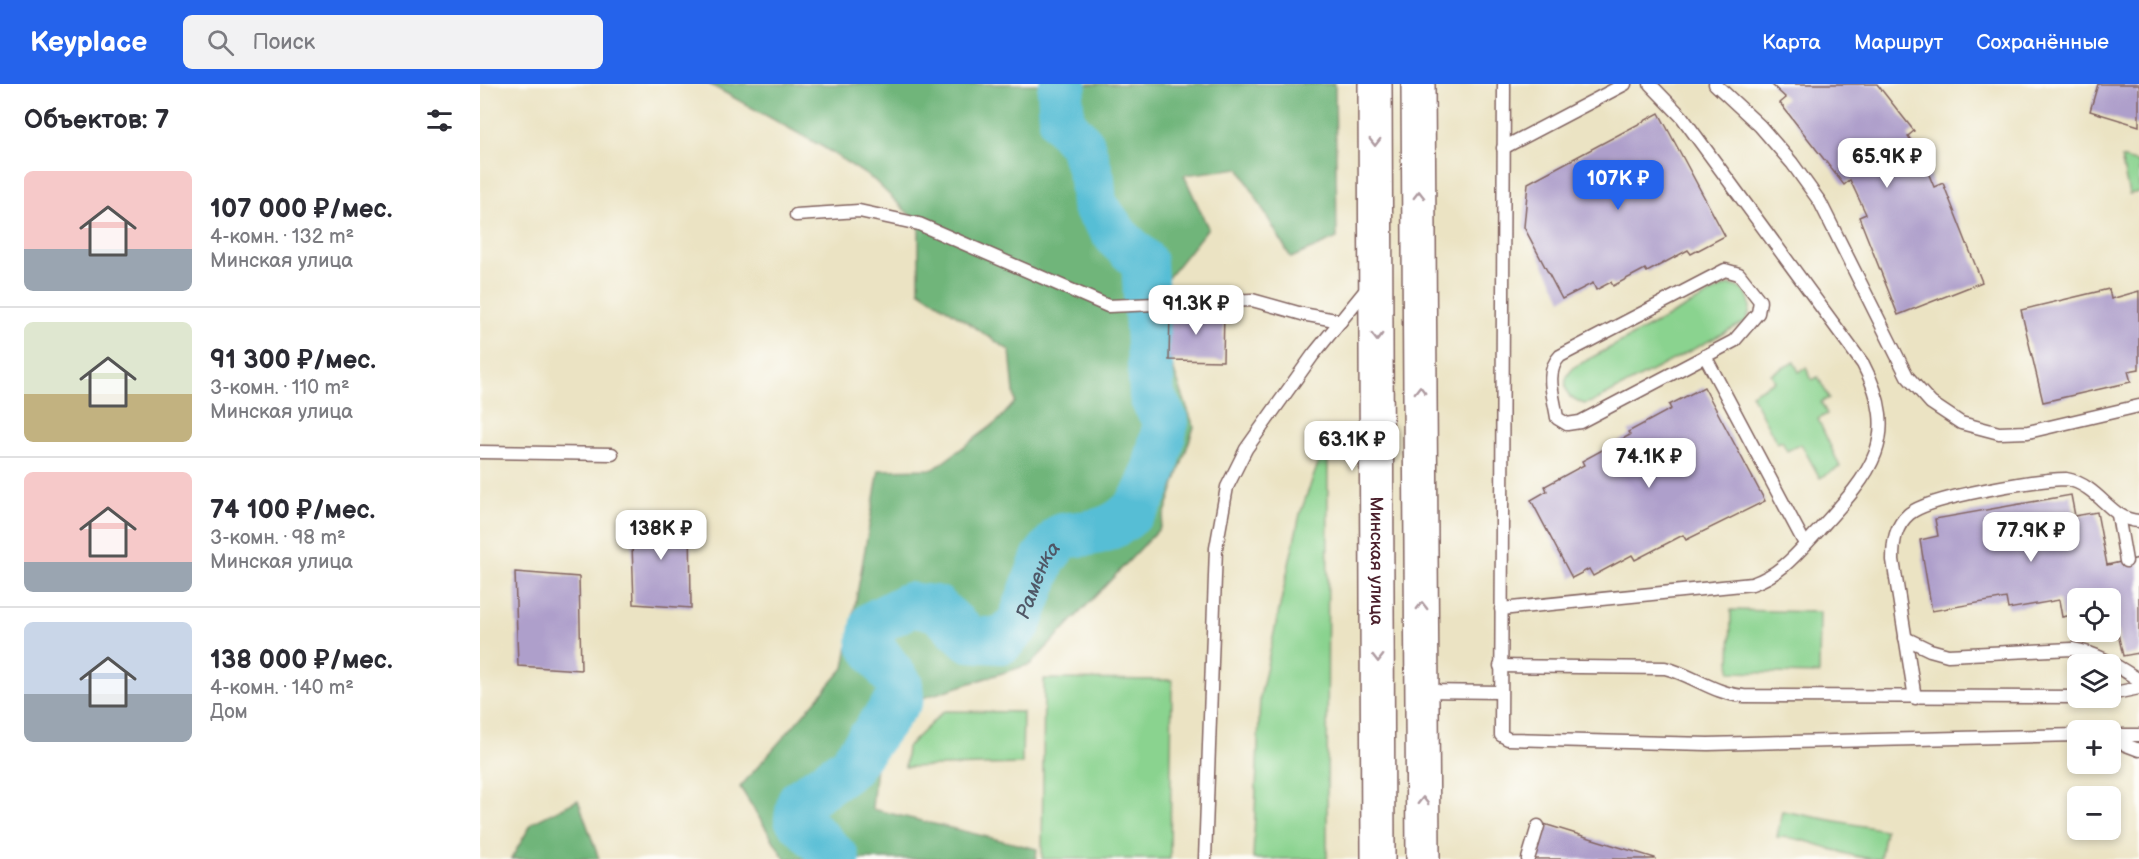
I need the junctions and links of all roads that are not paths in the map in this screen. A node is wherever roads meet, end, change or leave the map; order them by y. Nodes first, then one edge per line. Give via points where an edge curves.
1 (1375, 84) edge
2 (1418, 84) edge
3 (1503, 84) edge
4 (1625, 84) edge
5 (1650, 84) edge
6 (1715, 84) edge
7 (1503, 148) junction
8 (796, 215) dead end
9 (1377, 277) junction
10 (1341, 321) junction
11 (1705, 356) junction
12 (2139, 406) edge
13 (480, 452) edge
14 (612, 454) dead end
15 (2118, 514) junction
16 (2139, 521) edge
17 (1805, 544) junction
18 (2126, 561) dead end
19 (1501, 609) junction
20 (1905, 638) junction
21 (1500, 666) junction
22 (2139, 680) edge
23 (2139, 688) edge
24 (1423, 691) junction
25 (1500, 692) junction
26 (2121, 692) edge
27 (1915, 698) junction
28 (2067, 698) edge
29 (2067, 735) edge
30 (2139, 735) edge
31 (2121, 736) edge
32 (2121, 742) edge
33 (2139, 750) edge
34 (1539, 826) dead end
35 (1205, 859) edge
36 (1378, 859) edge
37 (1423, 859) edge
38 (1528, 859) edge

1 -> 9 main road, Минская улица
24 -> 2 main road
3 - 7 lane
4 - 7 lane
5 - 17 lane via 1682,117 1872,381 1881,418 1874,459 1859,486
6 - 12 lane via 1760,126 1820,202 1907,376 1931,404 1961,423 1999,433 2028,432
7 - 19 lane
8 - 10 lane via 859,211 920,224 1108,306 1252,300
9 - 10 lane
9 -> 36 main road, Минская улица
10 - 35 lane via 1312,355 1246,449 1227,487 1216,548
11 - 11 lane via 1580,423 1567,424 1557,418 1551,374 1560,356 1720,272 1731,270 1758,296 1758,313 1738,338
11 - 17 lane
13 - 14 lane
15 - 16 lane
15 - 18 lane
15 - 20 lane via 2088,486 2066,479 1920,506 1904,519 1893,542
17 - 19 lane via 1776,574 1752,584
19 - 21 lane
20 - 22 lane via 1948,655 2084,651 2109,660
20 - 27 lane
21 - 25 lane
21 - 27 lane via 1665,668 1714,691 1735,696
23 - 26 lane
24 - 25 lane
37 -> 24 main road
25 - 29 lane via 1500,733 1508,739 1708,744
27 - 28 lane
30 - 31 lane
32 - 33 lane
34 - 38 lane

